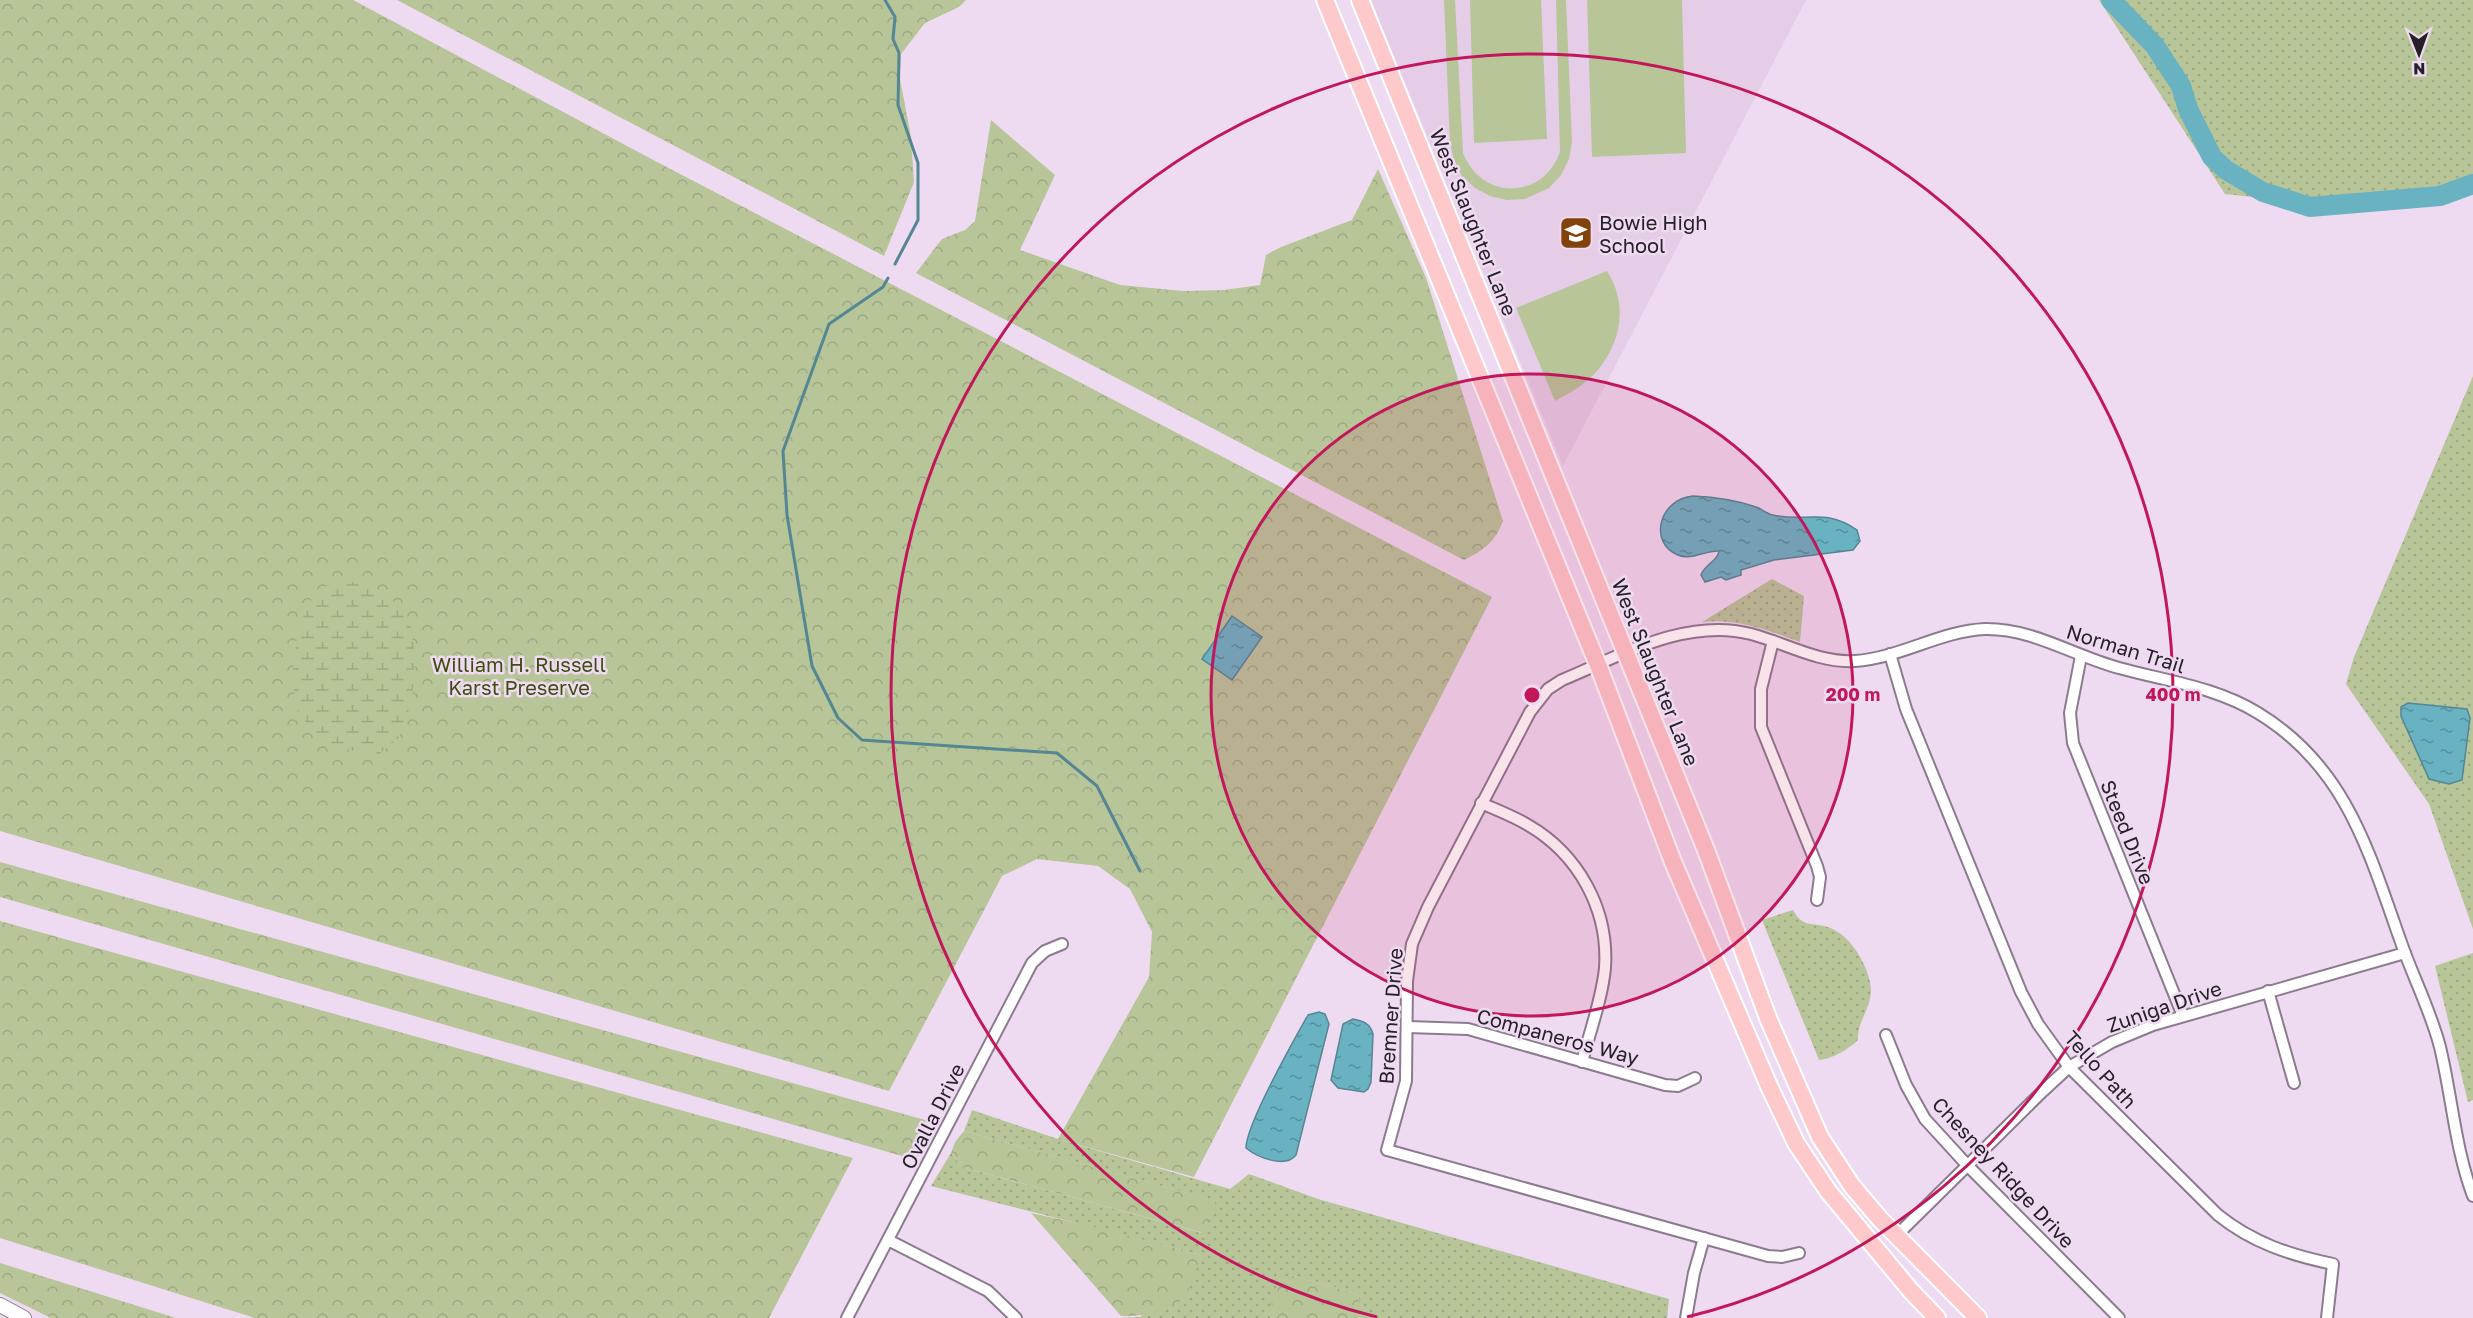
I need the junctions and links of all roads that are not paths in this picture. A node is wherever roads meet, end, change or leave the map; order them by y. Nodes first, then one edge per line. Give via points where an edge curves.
1 (1325, 0) edge
2 (1360, 0) edge
3 (1773, 641) junction
4 (1625, 654) junction
5 (1890, 654) junction
6 (2081, 656) junction
7 (1598, 665) junction
8 (1481, 803) junction
9 (1817, 900) dead end
10 (1062, 944) dead end
11 (2405, 953) junction
12 (2268, 991) junction
13 (2183, 1016) junction
14 (1408, 1028) junction
15 (1772, 1029) junction
16 (1886, 1035) dead end
17 (1748, 1037) junction
18 (1582, 1062) junction
19 (2069, 1067) junction
20 (1695, 1078) dead end
21 (2294, 1083) dead end
22 (1968, 1166) junction
23 (2473, 1196) edge
24 (1896, 1236) junction
25 (1704, 1238) junction
26 (888, 1240) junction
27 (1799, 1253) dead end
28 (0, 1305) edge
29 (24, 1318) edge
30 (847, 1318) edge
31 (1016, 1318) edge
32 (1686, 1318) edge
33 (1937, 1318) edge
34 (1978, 1318) edge
35 (2119, 1318) edge
36 (2327, 1318) edge

1 - 7 main road
2 - 4 main road, West Slaughter Lane
3 - 4 street, Norman Trail via 1736,631 1697,631
3 - 5 street, Norman Trail via 1828,659 1851,661
3 - 9 street via 1761,689 1761,727 1817,866
4 - 7 street, Norman Trail
4 - 15 main road, West Slaughter Lane via 1706,850
5 - 6 street, Norman Trail via 1964,631 1984,629 2018,632
5 - 19 street, Tello Path via 1906,709 2021,992
6 - 11 street, Norman Trail via 2223,695 2296,740 2347,804
6 - 13 street, Steed Drive via 2070,712 2073,743
7 - 8 street, Bremner Drive via 1562,680 1538,700
7 - 17 main road via 1673,862
8 - 14 street, Bremner Drive via 1412,944 1407,981
8 - 18 street via 1526,824 1552,842 1578,871 1597,905 1605,944 1605,968
10 - 26 street, Ovalla Drive via 1045,951 1032,963
11 - 12 street, Zuniga Drive
11 - 23 street, Norman Trail via 2436,1032 2460,1156
12 - 13 street, Zuniga Drive
12 - 21 street
13 - 19 street, Zuniga Drive via 2112,1041
14 - 18 street, Companeros Way via 1468,1029
14 - 25 street, Bremner Drive via 1406,1081 1387,1150
15 - 17 main road
15 - 24 main road, West Slaughter Lane via 1834,1162
16 - 22 street, Chesney Ridge Drive via 1918,1109
17 - 33 main road via 1797,1143 1828,1191
18 - 20 street, Companeros Way via 1665,1085 1678,1086
19 - 22 street, Zuniga Drive
19 - 36 street, Tello Path via 2235,1228 2286,1253 2332,1264
22 - 24 street, Zuniga Drive
22 - 35 street, Chesney Ridge Drive
24 - 34 main road, West Slaughter Lane
25 - 27 street, Bremner Drive via 1768,1256
25 - 32 street
26 - 30 street, Ovalla Drive
26 - 31 street via 988,1292
28 - 29 main road

